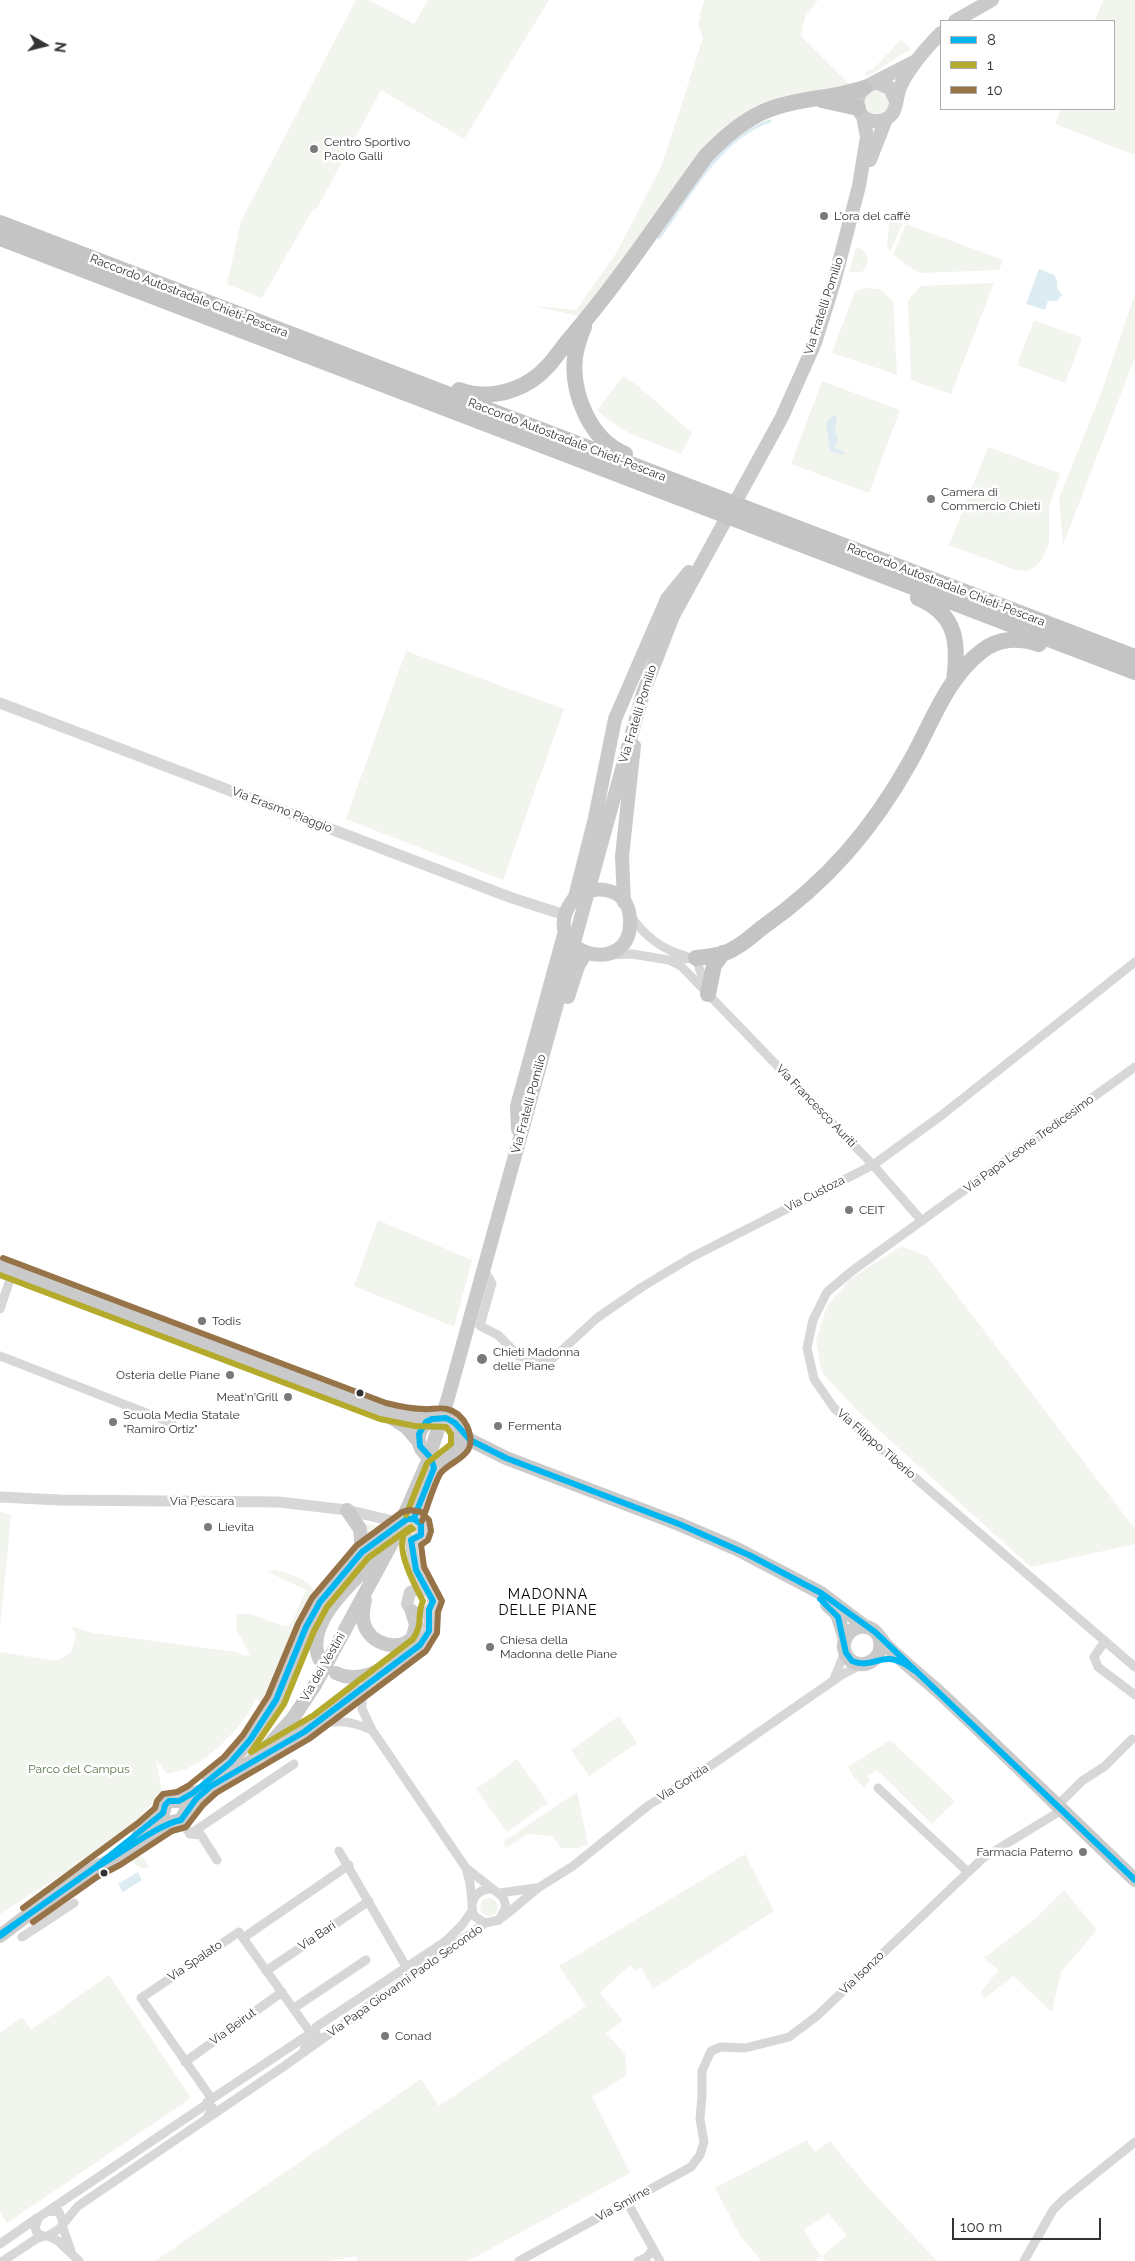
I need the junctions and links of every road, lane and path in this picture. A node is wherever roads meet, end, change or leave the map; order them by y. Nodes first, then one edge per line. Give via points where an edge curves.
1 (992, 0) edge
2 (957, 20) edge
3 (940, 34) edge
4 (916, 60) junction
5 (868, 86) junction
6 (818, 99) junction
7 (896, 101) junction
8 (861, 112) junction
9 (886, 119) junction
10 (859, 186) junction
11 (0, 224) edge
12 (0, 238) edge
13 (585, 322) junction
14 (388, 372) junction
15 (659, 475) junction
16 (710, 546) junction
17 (892, 579) junction
18 (1072, 648) junction
19 (1135, 657) edge
20 (1135, 672) edge
21 (954, 681) junction
22 (0, 703) edge
23 (638, 711) junction
24 (575, 897) junction
25 (627, 908) junction
26 (565, 915) junction
27 (567, 935) junction
28 (586, 953) junction
29 (723, 954) junction
30 (602, 955) junction
31 (696, 958) junction
32 (669, 960) junction
33 (1135, 962) edge
34 (708, 994) junction
35 (1135, 1067) edge
36 (519, 1142) junction
37 (873, 1165) junction
38 (922, 1221) junction
39 (7, 1268) edge
40 (0, 1308) edge
41 (480, 1326) joint
42 (0, 1356) edge
43 (383, 1412) junction
44 (432, 1418) junction
45 (172, 1423) dead end
46 (460, 1431) junction
47 (418, 1441) junction
48 (455, 1454) junction
49 (506, 1458) junction
50 (435, 1462) junction
51 (0, 1497) edge
52 (348, 1510) junction
53 (414, 1518) junction
54 (401, 1524) junction
55 (411, 1540) junction
56 (392, 1543) junction
57 (362, 1552) junction
58 (414, 1561) junction
59 (795, 1580) junction
60 (366, 1592) junction
61 (410, 1592) junction
62 (429, 1592) junction
63 (429, 1610) junction
64 (412, 1612) junction
65 (866, 1627) junction
66 (879, 1637) junction
67 (1105, 1641) junction
68 (845, 1645) junction
69 (416, 1649) junction
70 (320, 1660) dead end
71 (869, 1662) junction
72 (904, 1662) junction
73 (1135, 1667) edge
74 (336, 1673) dead end
75 (832, 1682) junction
76 (362, 1691) junction
77 (1135, 1695) edge
78 (315, 1725) junction
79 (372, 1730) junction
80 (1132, 1739) dead end
81 (259, 1756) junction
82 (294, 1764) dead end
83 (878, 1788) dead end
84 (208, 1790) junction
85 (193, 1792) junction
86 (1060, 1808) junction
87 (176, 1813) junction
88 (190, 1834) junction
89 (339, 1851) dead end
90 (216, 1860) dead end
91 (349, 1865) junction
92 (466, 1868) junction
93 (968, 1872) junction
94 (1135, 1880) edge
95 (538, 1888) junction
96 (496, 1891) junction
97 (368, 1901) junction
98 (74, 1903) dead end
99 (38, 1907) junction
100 (472, 1907) junction
101 (503, 1917) junction
102 (47, 1920) junction
103 (485, 1923) junction
104 (0, 1936) edge
105 (22, 1937) dead end
106 (243, 1938) junction
107 (366, 1960) dead end
108 (406, 1967) junction
109 (266, 1971) junction
110 (412, 1977) junction
111 (282, 1992) junction
112 (294, 2008) junction
113 (309, 2032) junction
114 (324, 2038) junction
115 (185, 2062) junction
116 (283, 2067) junction
117 (246, 2076) junction
118 (246, 2091) junction
119 (208, 2102) junction
120 (208, 2116) junction
121 (702, 2130) joint
122 (1135, 2142) edge
123 (627, 2202) junction
124 (48, 2211) junction
125 (70, 2214) junction
126 (39, 2217) junction
127 (62, 2224) junction
128 (47, 2236) junction
129 (67, 2239) junction
130 (0, 2244) edge
131 (653, 2249) junction
132 (72, 2253) junction
133 (3, 2261) edge
134 (78, 2261) edge
135 (520, 2261) edge
136 (638, 2261) edge
137 (660, 2261) edge
138 (1024, 2261) edge

1 - 2 main road
3 - 4 main road
4 - 5 main road
4 - 7 main road via 900,87
5 - 6 highway
5 - 7 main road via 882,84 890,88
5 - 8 main road via 858,97
6 - 8 highway
6 - 13 highway via 764,112 724,137 706,156
7 - 9 main road via 895,110
8 - 9 main road via 874,122
8 - 10 main road, Via Fratelli Pomilio via 867,137
9 - 10 main road, Via Fratelli Pomilio
10 - 16 main road, Via Fratelli Pomilio via 814,343 782,417
11 - 14 highway, Raccordo Autostradale Chieti-Pescara
12 - 17 highway, Raccordo Autostradale Chieti-Pescara
13 - 14 highway via 548,367 524,385 500,393 465,392 404,370
13 - 15 highway via 575,366 577,388 585,412 610,446 640,460
14 - 15 highway, Raccordo Autostradale Chieti-Pescara
15 - 19 highway, Raccordo Autostradale Chieti-Pescara
16 - 23 main road, Via Fratelli Pomilio via 664,636
16 - 24 main road via 667,599 615,719
17 - 18 highway, Raccordo Autostradale Chieti-Pescara
17 - 21 highway via 907,594 930,603 950,625 957,652
18 - 20 highway, Raccordo Autostradale Chieti-Pescara
18 - 21 highway via 1056,650 1025,640 1003,641 981,651
21 - 29 highway via 892,794 862,836 817,884 784,912
22 - 26 street, Via Erasmo Piaggio via 512,898
23 - 25 main road via 622,856
23 - 36 main road, Via Fratelli Pomilio
24 - 25 main road via 590,890 606,890 616,894
24 - 26 main road
25 - 30 main road via 631,926 628,936 612,952
25 - 31 street via 656,944
26 - 27 main road
27 - 28 main road via 579,950
27 - 36 main road via 517,1106
27 - 41 street, Via Fratelli Pomilio via 479,1261 492,1284
28 - 30 main road
28 - 36 main road via 578,966 537,1107
29 - 31 highway
29 - 34 highway via 714,966
30 - 32 street via 632,954
31 - 32 street
31 - 34 street, Via Francesco Auriti
32 - 34 street, Via Francesco Auriti via 681,966
33 - 37 street, Via Custoza via 942,1115
34 - 37 street, Via Francesco Auriti
35 - 38 street, Via Papa Leone Tredicesimo
36 - 56 main road, Via Fratelli Pomilio via 437,1434
37 - 38 street, Via Francesco Auriti
37 - 41 street, Via Custoza via 692,1257 642,1287 597,1318 550,1361 519,1356 498,1334
38 - 67 street, Via Filippo Tiberio via 827,1292 813,1320 807,1348 814,1380 834,1408
39 - 40 street
39 - 43 main road
42 - 45 street
43 - 44 main road
43 - 47 main road via 406,1427
44 - 46 main road via 446,1418
44 - 47 main road via 421,1427
46 - 48 main road via 461,1443
46 - 49 main road via 470,1440
47 - 50 main road via 422,1451
48 - 49 main road
48 - 50 main road
49 - 59 main road via 710,1537
50 - 53 main road
51 - 52 street, Via Pescara via 279,1502
52 - 54 street, Via Pescara
52 - 57 main road via 360,1529
53 - 54 main road
53 - 55 main road via 420,1522 422,1532
54 - 55 main road via 402,1536
54 - 57 main road
55 - 58 main road
56 - 60 main road, Via dei Vestini
56 - 70 main road via 328,1609 315,1645
57 - 85 main road via 312,1614 276,1700 250,1740 230,1763
58 - 61 main road
58 - 62 main road
59 - 65 main road via 821,1593
59 - 68 main road via 832,1609 840,1621
60 - 64 main road via 364,1623 382,1642 397,1646 409,1642 416,1630
60 - 81 main road, Via dei Vestini via 315,1685 293,1718
61 - 62 main road via 422,1588
61 - 64 main road via 407,1604
62 - 63 main road via 433,1601
63 - 64 main road via 419,1614
63 - 69 main road via 427,1635
65 - 66 main road
65 - 68 main road via 856,1628
66 - 71 main road via 881,1647
66 - 72 main road
67 - 73 street, Via Filippo Tiberio
67 - 77 street via 1094,1657 1098,1667
68 - 71 main road via 852,1661
68 - 75 street
69 - 74 main road via 365,1677 350,1678
69 - 76 main road
71 - 72 main road via 886,1658
71 - 75 street, Via Gorizia
72 - 86 main road
75 - 95 street, Via Gorizia via 649,1805 573,1866
76 - 78 main road
76 - 79 street via 362,1709
78 - 79 street via 338,1721
78 - 81 main road
79 - 92 street
80 - 86 street, Via Isonzo via 1105,1766 1082,1781
81 - 84 main road, Via dei Vestini
82 - 88 street
83 - 93 street
84 - 85 main road, Via dei Vestini
84 - 87 main road, Via dei Vestini
85 - 87 main road, Via dei Vestini
86 - 93 street, Via Isonzo via 988,1854
86 - 94 main road
87 - 88 street
87 - 99 main road, Via dei Vestini via 115,1858
88 - 90 street via 201,1835
89 - 91 street
91 - 97 street
91 - 106 street, Via Spalato
92 - 96 street
92 - 100 street
93 - 121 street, Via Isonzo via 817,2016 790,2037 745,2048 712,2050 702,2071
95 - 96 street, Via Gorizia
95 - 101 street, Via Gorizia
96 - 100 street via 477,1893
96 - 101 street via 506,1902
97 - 108 street
97 - 109 street, Via Bari
98 - 102 street
99 - 102 street
99 - 104 main road, Via dei Vestini
100 - 103 street via 477,1919
100 - 108 street, Via Papa Giovanni Paolo Secondo via 462,1925 446,1940
101 - 103 street
102 - 105 street
103 - 110 street, Via Papa Giovanni Paolo Secondo
106 - 109 street
106 - 115 street, Via Spalato via 239,1932 141,1998
107 - 112 street
108 - 110 street
108 - 113 street, Via Papa Giovanni Paolo Secondo
109 - 111 street
110 - 114 street, Via Papa Giovanni Paolo Secondo
111 - 112 street
111 - 115 street, Via Beirut
112 - 113 street
113 - 114 street, Via Papa Giovanni Paolo Secondo
113 - 116 street, Via Papa Giovanni Paolo Secondo via 309,2045
113 - 117 street, Via Papa Giovanni Paolo Secondo
114 - 116 street, Via Papa Giovanni Paolo Secondo
115 - 119 street, Via Spalato
116 - 118 street, Via Papa Giovanni Paolo Secondo
117 - 118 street via 239,2084
117 - 119 street, Via Papa Giovanni Paolo Secondo
118 - 120 street, Via Papa Giovanni Paolo Secondo
119 - 120 street via 213,2108
119 - 124 street, Via Papa Giovanni Paolo Secondo
120 - 125 street, Via Papa Giovanni Paolo Secondo
121 - 123 street, Via Smirne via 704,2142 691,2167
122 - 138 street via 1053,2210
123 - 131 street
123 - 135 street, Via Smirne
124 - 126 street, Via Papa Giovanni Paolo Secondo
124 - 127 street via 58,2212
125 - 127 street, Via Papa Giovanni Paolo Secondo
125 - 129 street
126 - 128 street via 36,2230
126 - 130 street, Via Papa Giovanni Paolo Secondo
127 - 128 street, Via Papa Giovanni Paolo Secondo
127 - 129 street
128 - 132 street
128 - 133 street, Via Papa Giovanni Paolo Secondo via 36,2239
129 - 132 street
131 - 136 street
131 - 137 street
132 - 134 street

